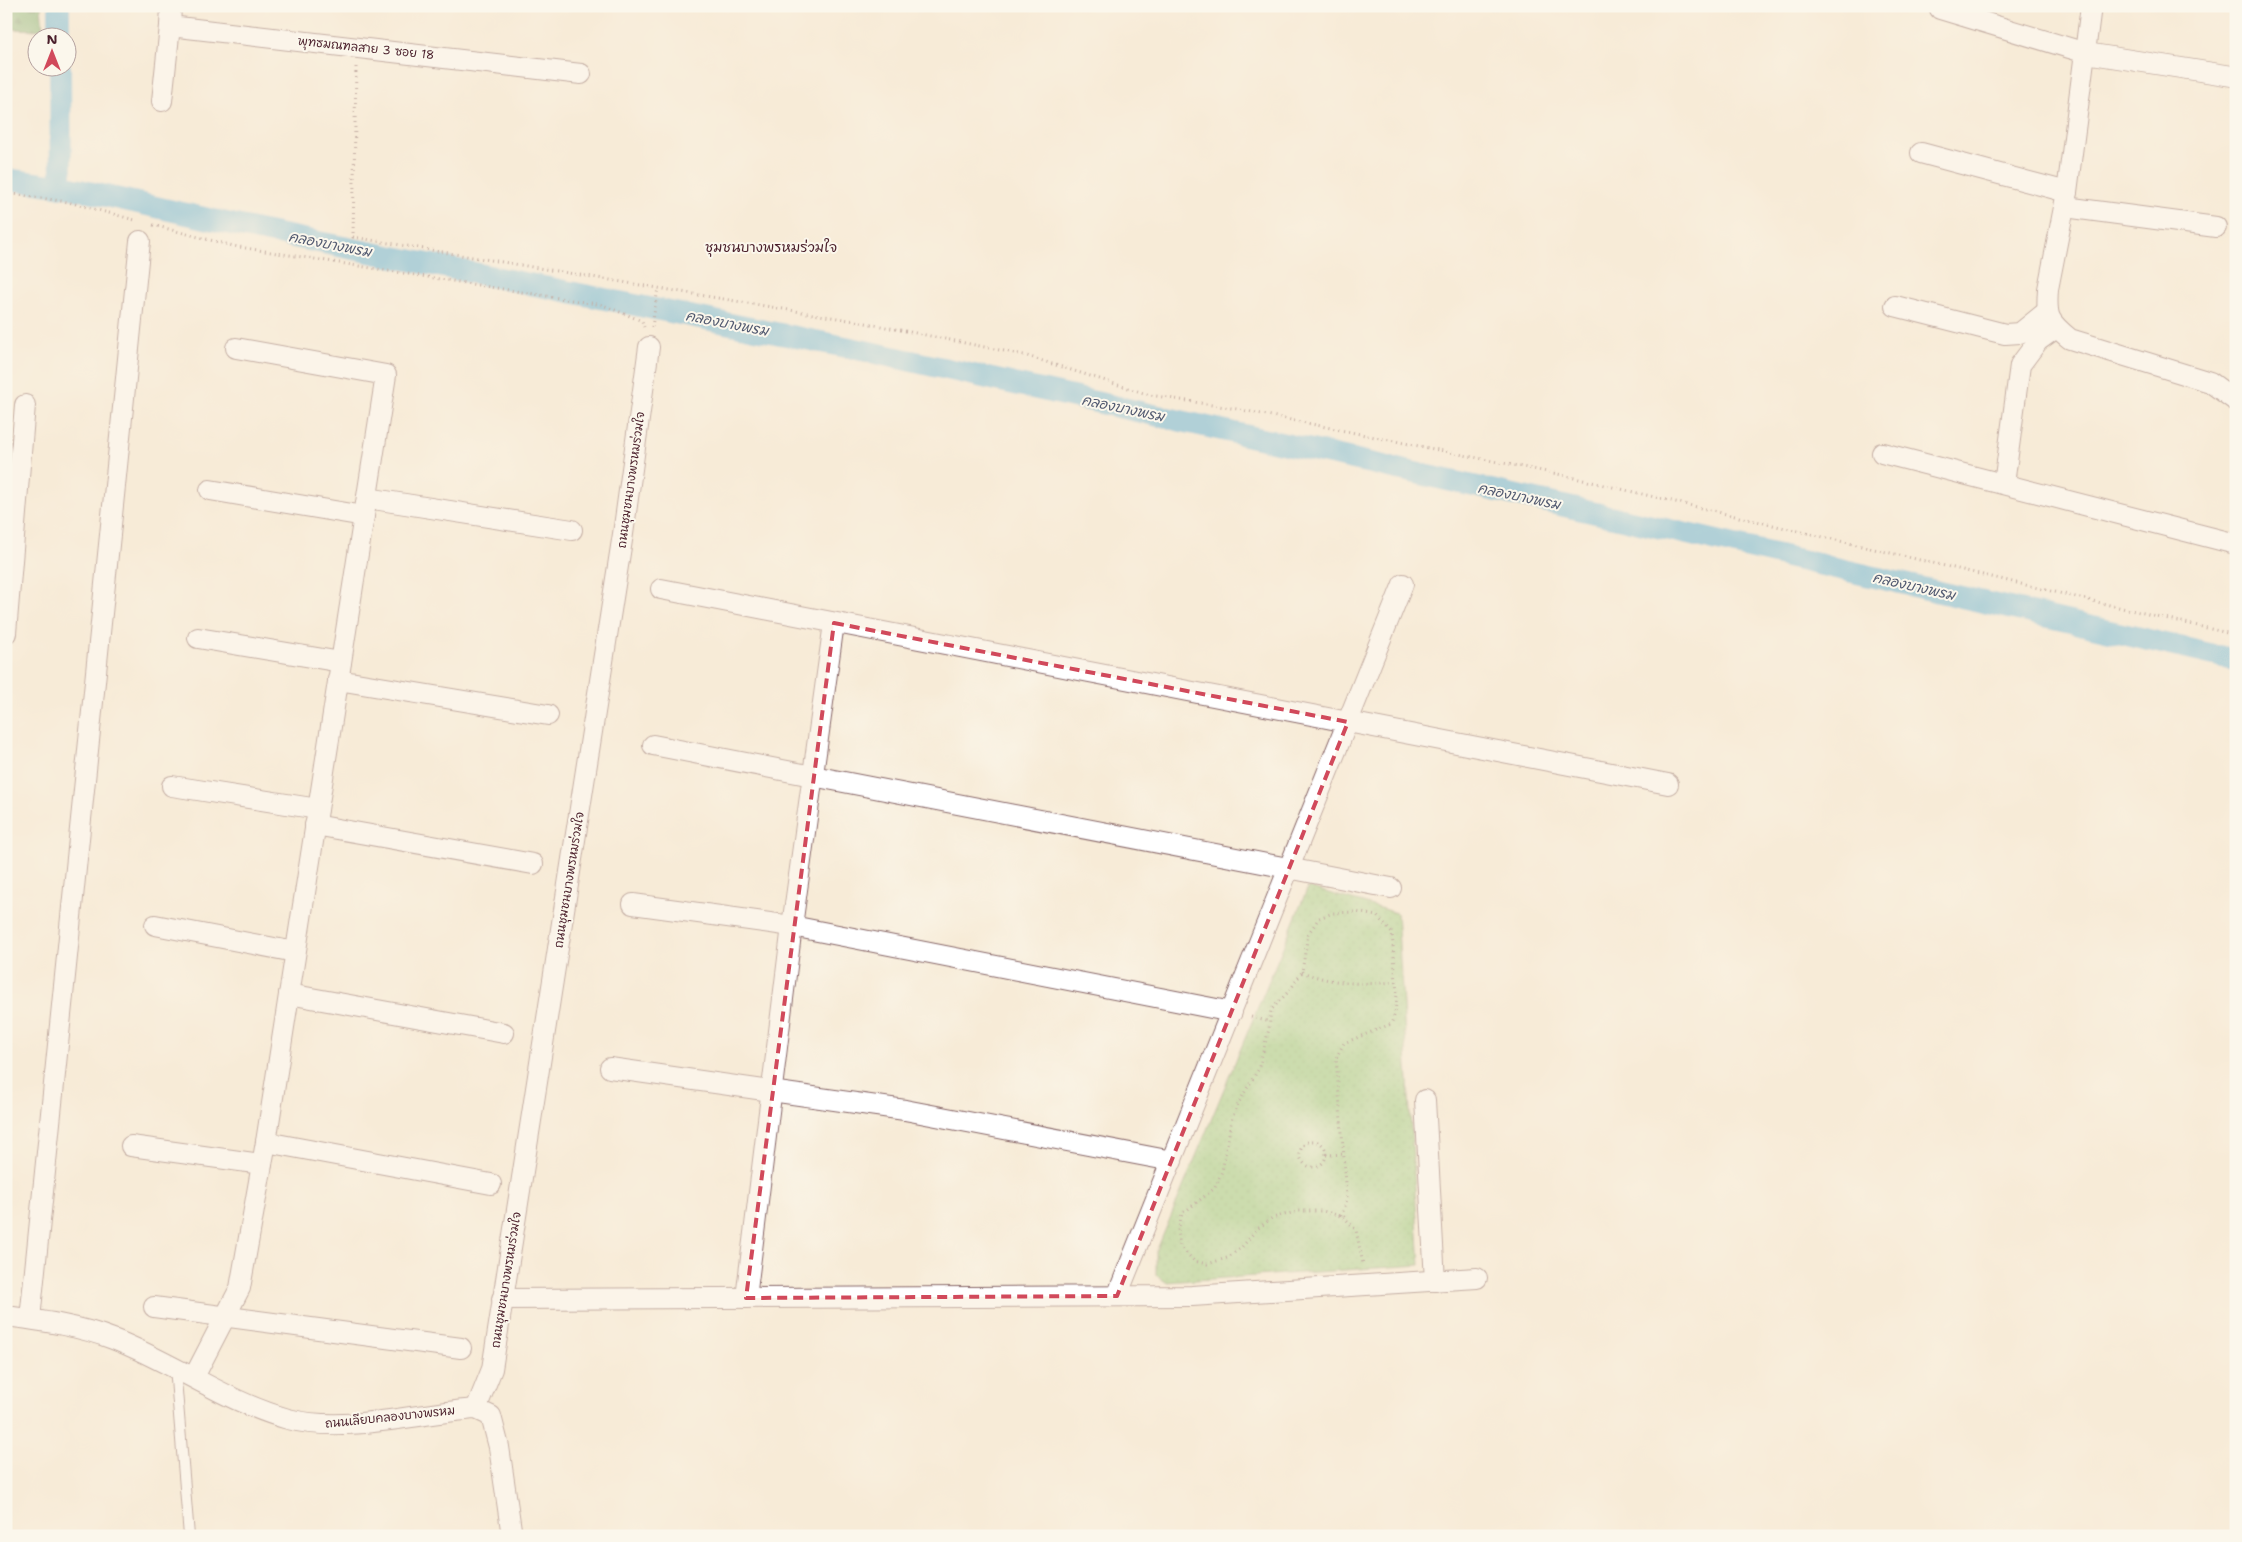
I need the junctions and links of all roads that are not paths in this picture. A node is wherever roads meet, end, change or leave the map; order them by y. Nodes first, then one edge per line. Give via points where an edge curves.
1 (2091, 6) edge
2 (1940, 9) dead end
3 (171, 16) edge
4 (2086, 52) junction
5 (581, 74) dead end
6 (2232, 76) dead end
7 (162, 101) dead end
8 (1921, 153) dead end
9 (2066, 199) junction
10 (2216, 227) dead end
11 (144, 229) road end
12 (1895, 306) dead end
13 (2051, 320) junction
14 (236, 348) dead end
15 (649, 348) dead end
16 (2236, 401) edge
17 (25, 405) dead end
18 (1882, 453) dead end
19 (2004, 484) junction
20 (210, 490) dead end
21 (365, 507) junction
22 (572, 530) dead end
23 (2236, 544) edge
24 (1403, 584) dead end
25 (661, 589) dead end
26 (834, 622) junction
27 (6, 633) edge
28 (198, 638) dead end
29 (339, 671) junction
30 (548, 715) dead end
31 (1348, 722) junction
32 (653, 745) dead end
33 (813, 776) junction
34 (1668, 784) dead end
35 (172, 786) dead end
36 (317, 817) junction
37 (533, 864) dead end
38 (1290, 868) junction
39 (1391, 888) dead end
40 (633, 904) dead end
41 (155, 925) dead end
42 (792, 926) junction
43 (295, 952) junction
44 (289, 994) junction
45 (1232, 1012) junction
46 (504, 1033) dead end
47 (610, 1068) dead end
48 (772, 1091) junction
49 (1425, 1100) dead end
50 (266, 1142) junction
51 (131, 1146) dead end
52 (1172, 1161) junction
53 (262, 1164) junction
54 (491, 1184) dead end
55 (1477, 1278) dead end
56 (1435, 1281) junction
57 (1117, 1296) junction
58 (746, 1298) junction
59 (502, 1299) junction
60 (154, 1306) dead end
61 (6, 1316) edge
62 (226, 1317) junction
63 (30, 1319) junction
64 (461, 1348) dead end
65 (174, 1366) junction
66 (194, 1377) junction
67 (476, 1409) junction
68 (189, 1536) edge
69 (512, 1536) edge

1 - 4 street
2 - 4 street
3 - 5 street, พุทธมณฑลสาย 3 ซอย 18 via 357,46
3 - 7 street
4 - 6 street
4 - 9 street
8 - 9 street
9 - 10 street
9 - 13 street via 2048,289
11 - 63 street
12 - 13 street via 2005,334 2020,333
13 - 16 street via 2070,339 2210,382
13 - 19 street via 2020,365
14 - 21 street via 386,375
15 - 59 street, ถนนชุมชนบางพรหมร่วมใจ via 622,544
17 - 27 street
18 - 19 street
19 - 23 street
20 - 21 street
21 - 22 street
21 - 29 street
24 - 31 street
25 - 26 street
26 - 31 street
26 - 33 street
28 - 29 street
29 - 30 street
29 - 36 street
31 - 34 street
31 - 38 street
32 - 33 street
33 - 38 street
33 - 42 street
35 - 36 street
36 - 37 street
36 - 43 street
38 - 39 street
38 - 45 street
40 - 42 street
41 - 43 street
42 - 45 street
42 - 48 street
43 - 44 street
44 - 46 street
44 - 50 street
45 - 52 street
47 - 48 street
48 - 52 street via 905,1110
48 - 58 street
49 - 56 street
50 - 53 street
50 - 54 street
51 - 53 street
52 - 57 street
53 - 62 street via 240,1288
55 - 56 street
56 - 57 street via 1192,1296
57 - 58 street
58 - 59 street
59 - 67 street, ถนนชุมชนบางพรหมร่วมใจ via 492,1369
60 - 62 street
61 - 63 street, ถนนเลียบคลองบางพรหม
62 - 64 street
62 - 66 street
63 - 65 street, ถนนเลียบคลองบางพรหม via 112,1338
65 - 66 street, ถนนเลียบคลองบางพรหม
65 - 68 lane
66 - 67 street, ถนนเลียบคลองบางพรหม via 237,1400 288,1419 329,1425
67 - 69 street via 491,1416 499,1447

